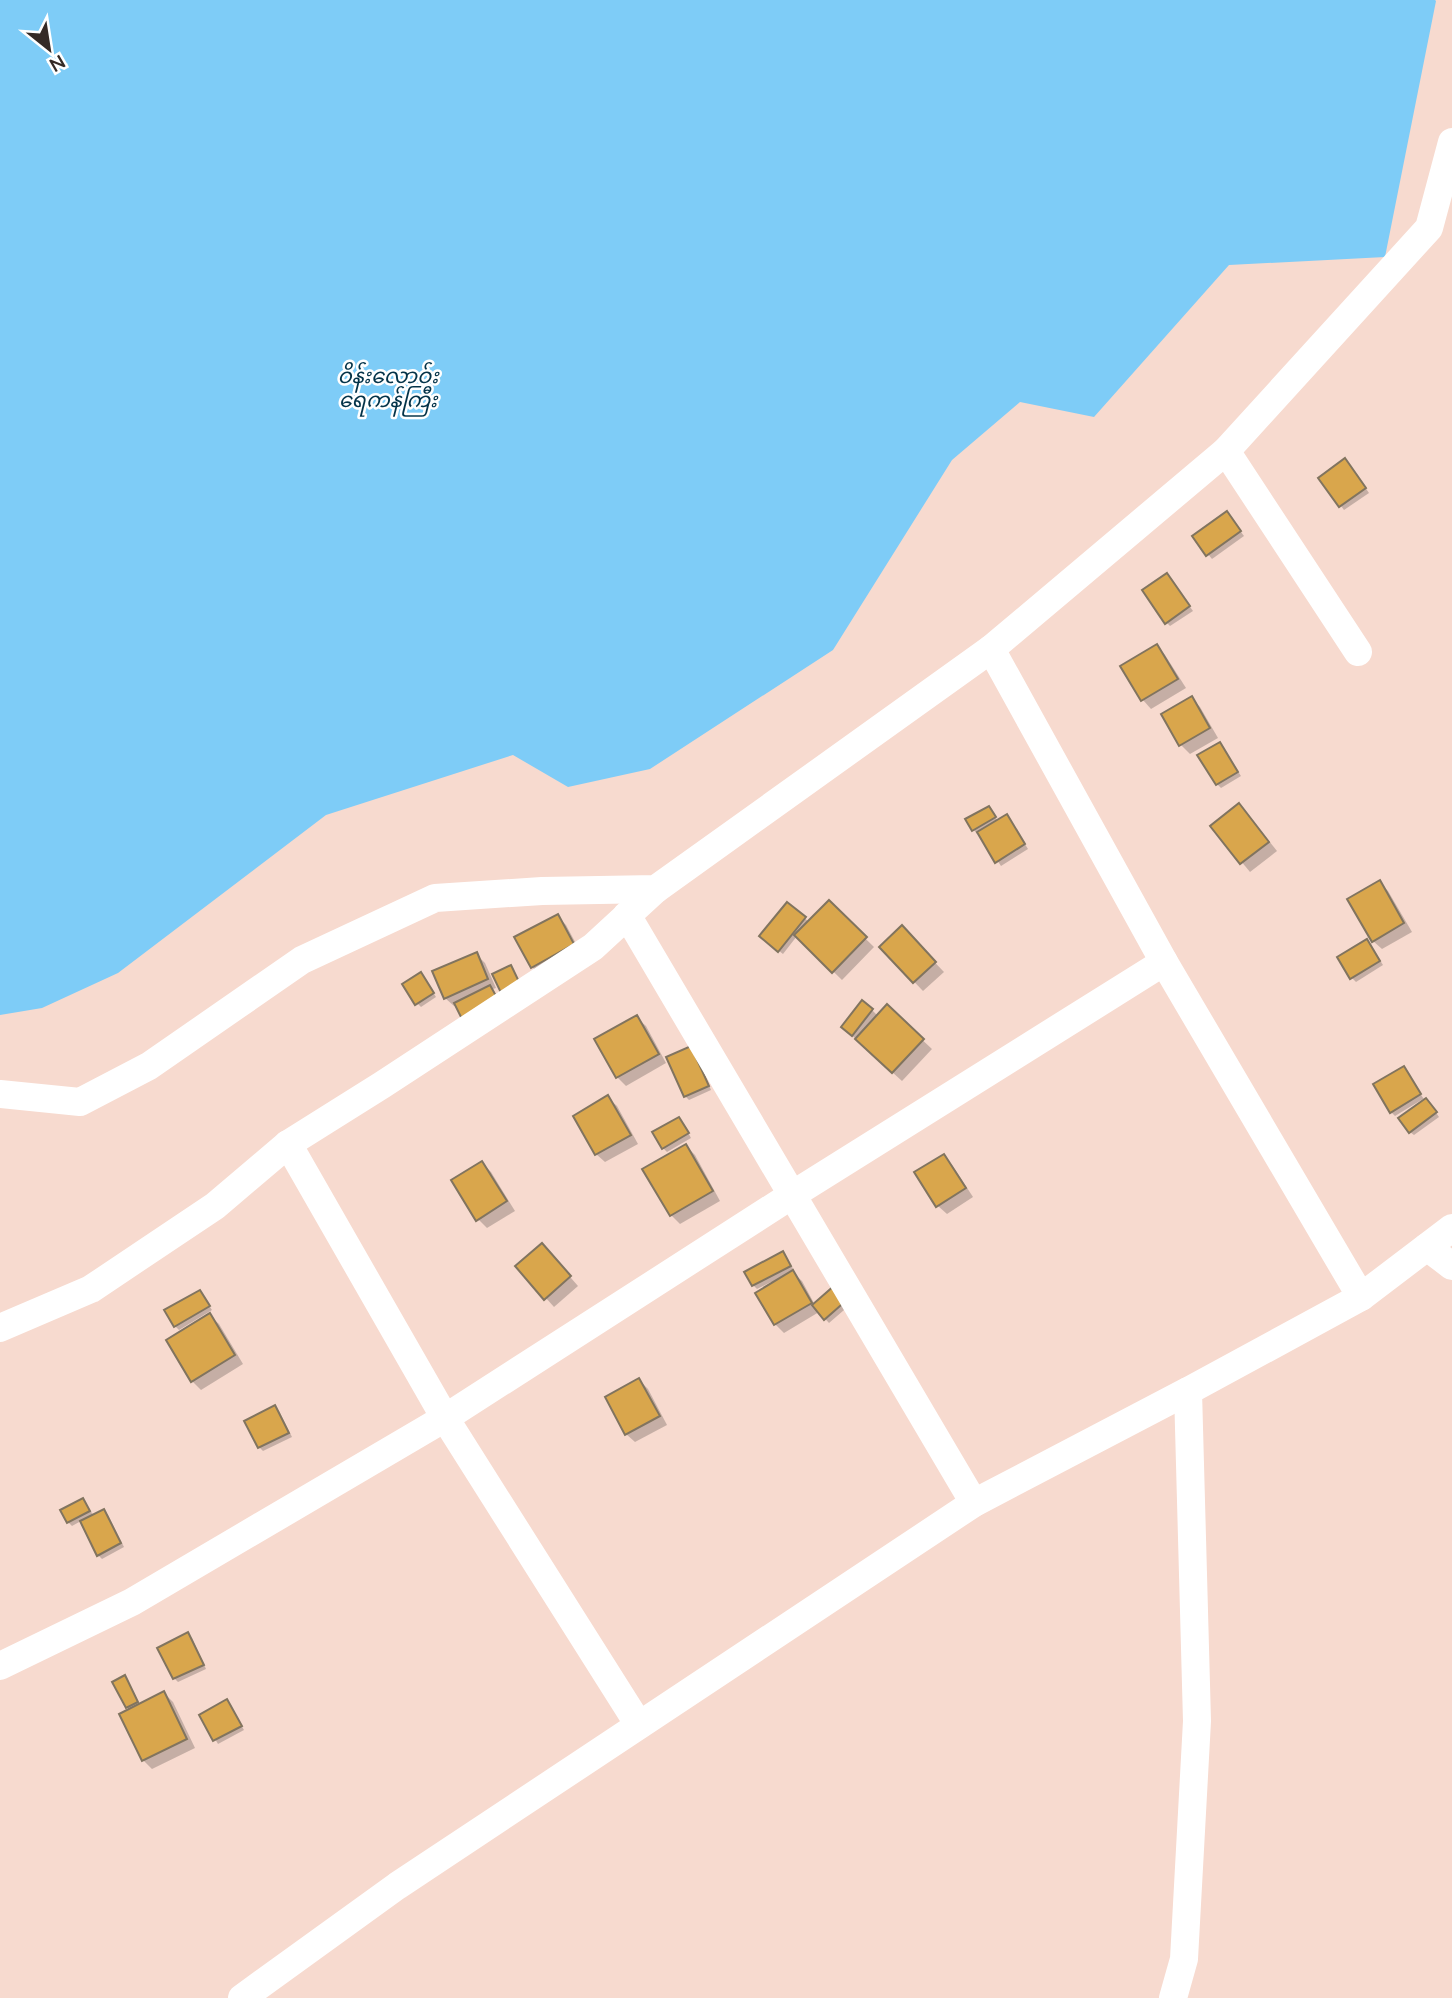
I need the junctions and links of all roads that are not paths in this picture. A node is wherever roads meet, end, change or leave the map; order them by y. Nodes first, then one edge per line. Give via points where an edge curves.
1 (1452, 142) edge
2 (1226, 451) junction
3 (991, 649) junction
4 (1358, 652) dead end
5 (656, 889) junction
6 (627, 915) junction
7 (1164, 962) junction
8 (0, 1094) edge
9 (288, 1144) junction
10 (792, 1195) junction
11 (1452, 1228) edge
12 (1427, 1247) junction
13 (1452, 1266) edge
14 (1361, 1297) junction
15 (0, 1328) edge
16 (1188, 1391) junction
17 (445, 1418) junction
18 (974, 1503) junction
19 (0, 1666) edge
20 (639, 1725) junction
21 (242, 1998) edge
22 (1173, 1998) edge

1 - 2 street via 1429,228
2 - 3 street
2 - 4 street
3 - 5 street
3 - 7 street
5 - 6 street
5 - 8 street via 435,898 302,960 149,1066 80,1102
6 - 9 street via 593,947
6 - 10 street
7 - 10 street
7 - 14 street
9 - 15 street via 215,1206 91,1289
9 - 17 street
10 - 17 street
10 - 18 street
11 - 12 street
12 - 13 street
12 - 14 street
14 - 16 street
16 - 18 street
16 - 22 street via 1197,1721 1184,1959
17 - 19 street via 132,1602
17 - 20 street
18 - 20 street
20 - 21 street via 397,1886

